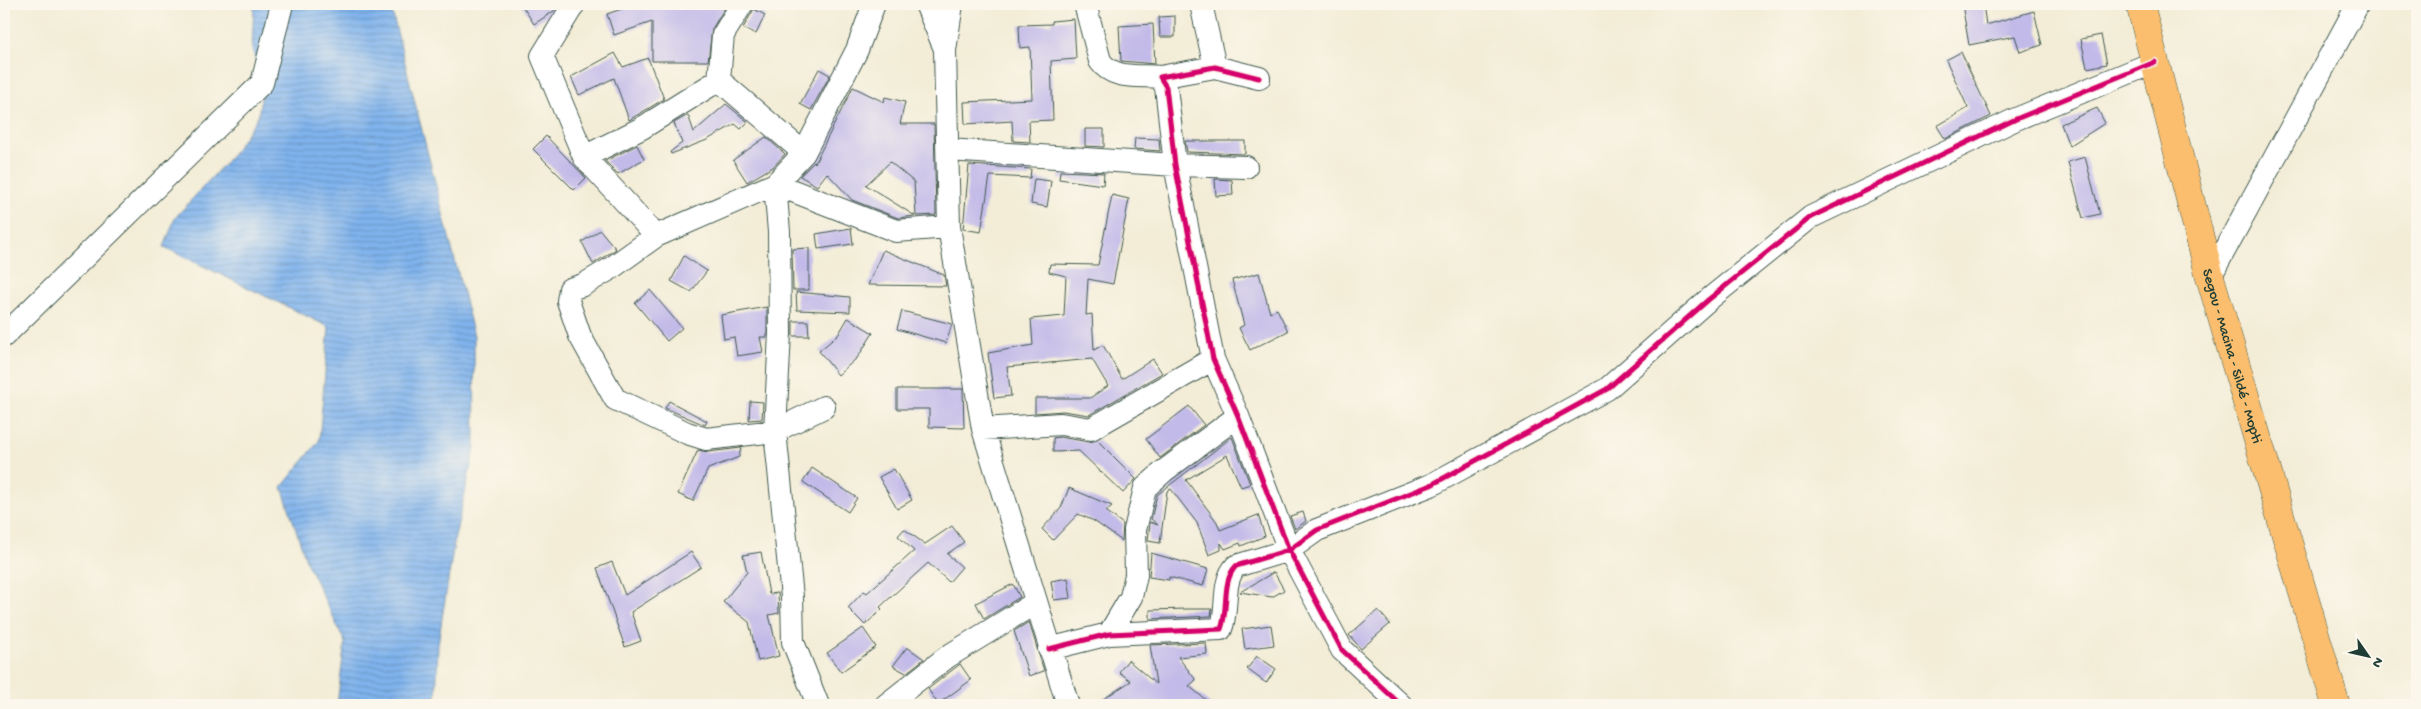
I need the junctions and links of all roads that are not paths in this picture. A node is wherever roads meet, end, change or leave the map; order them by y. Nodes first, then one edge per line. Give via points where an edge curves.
1 (282, 4) edge
2 (574, 4) edge
3 (742, 4) edge
4 (874, 4) edge
5 (926, 4) edge
6 (952, 4) edge
7 (1085, 4) edge
8 (1201, 4) edge
9 (2140, 4) edge
10 (2358, 4) edge
11 (945, 50) junction
12 (2155, 62) junction
13 (1215, 67) junction
14 (1160, 76) junction
15 (1259, 78) dead end
16 (719, 80) junction
17 (948, 150) junction
18 (804, 153) junction
19 (584, 157) junction
20 (1174, 165) junction
21 (1246, 167) dead end
22 (775, 184) junction
23 (950, 227) junction
24 (656, 236) junction
25 (2210, 277) junction
26 (4, 336) edge
27 (1213, 359) junction
28 (824, 407) dead end
29 (1238, 416) junction
30 (983, 428) junction
31 (775, 431) junction
32 (1289, 550) junction
33 (1035, 603) junction
34 (1109, 634) junction
35 (1049, 648) junction
36 (818, 705) edge
37 (886, 705) edge
38 (1068, 705) edge
39 (1401, 705) edge
40 (2336, 705) edge

1 - 26 street via 262,83
2 - 19 street via 542,56
3 - 16 street via 723,35
4 - 18 street via 857,50
5 - 11 street
6 - 11 street
7 - 14 street via 1100,61 1105,68 1113,74
8 - 13 street
9 - 12 main road, Segou - Macina - Sildé - Mopti
10 - 25 street
11 - 17 street
12 - 25 main road, Segou - Macina - Sildé - Mopti
12 - 32 street via 2016,119 1811,216 1708,300 1607,389 1432,485 1317,530
13 - 14 street
13 - 15 street
14 - 20 street via 1166,87
16 - 18 street
16 - 19 street via 642,128
17 - 20 street
17 - 23 street
18 - 22 street
19 - 24 street
20 - 21 street
20 - 27 street
22 - 23 street via 896,231
22 - 24 street
22 - 31 street via 780,334
23 - 30 street
24 - 31 street via 610,269 570,289 568,301 580,336 615,399 706,439
25 - 40 main road, Segou - Macina - Sildé - Mopti
27 - 29 street
27 - 30 street via 1091,429 1061,424
28 - 31 street
29 - 32 street
29 - 34 street via 1145,488 1135,530 1136,575 1131,597
30 - 33 street
31 - 36 street via 792,597 792,642
32 - 34 street via 1236,566 1230,572 1226,618 1221,629
32 - 39 street via 1342,650
33 - 35 street
33 - 37 street via 947,657
34 - 35 street
35 - 38 street

